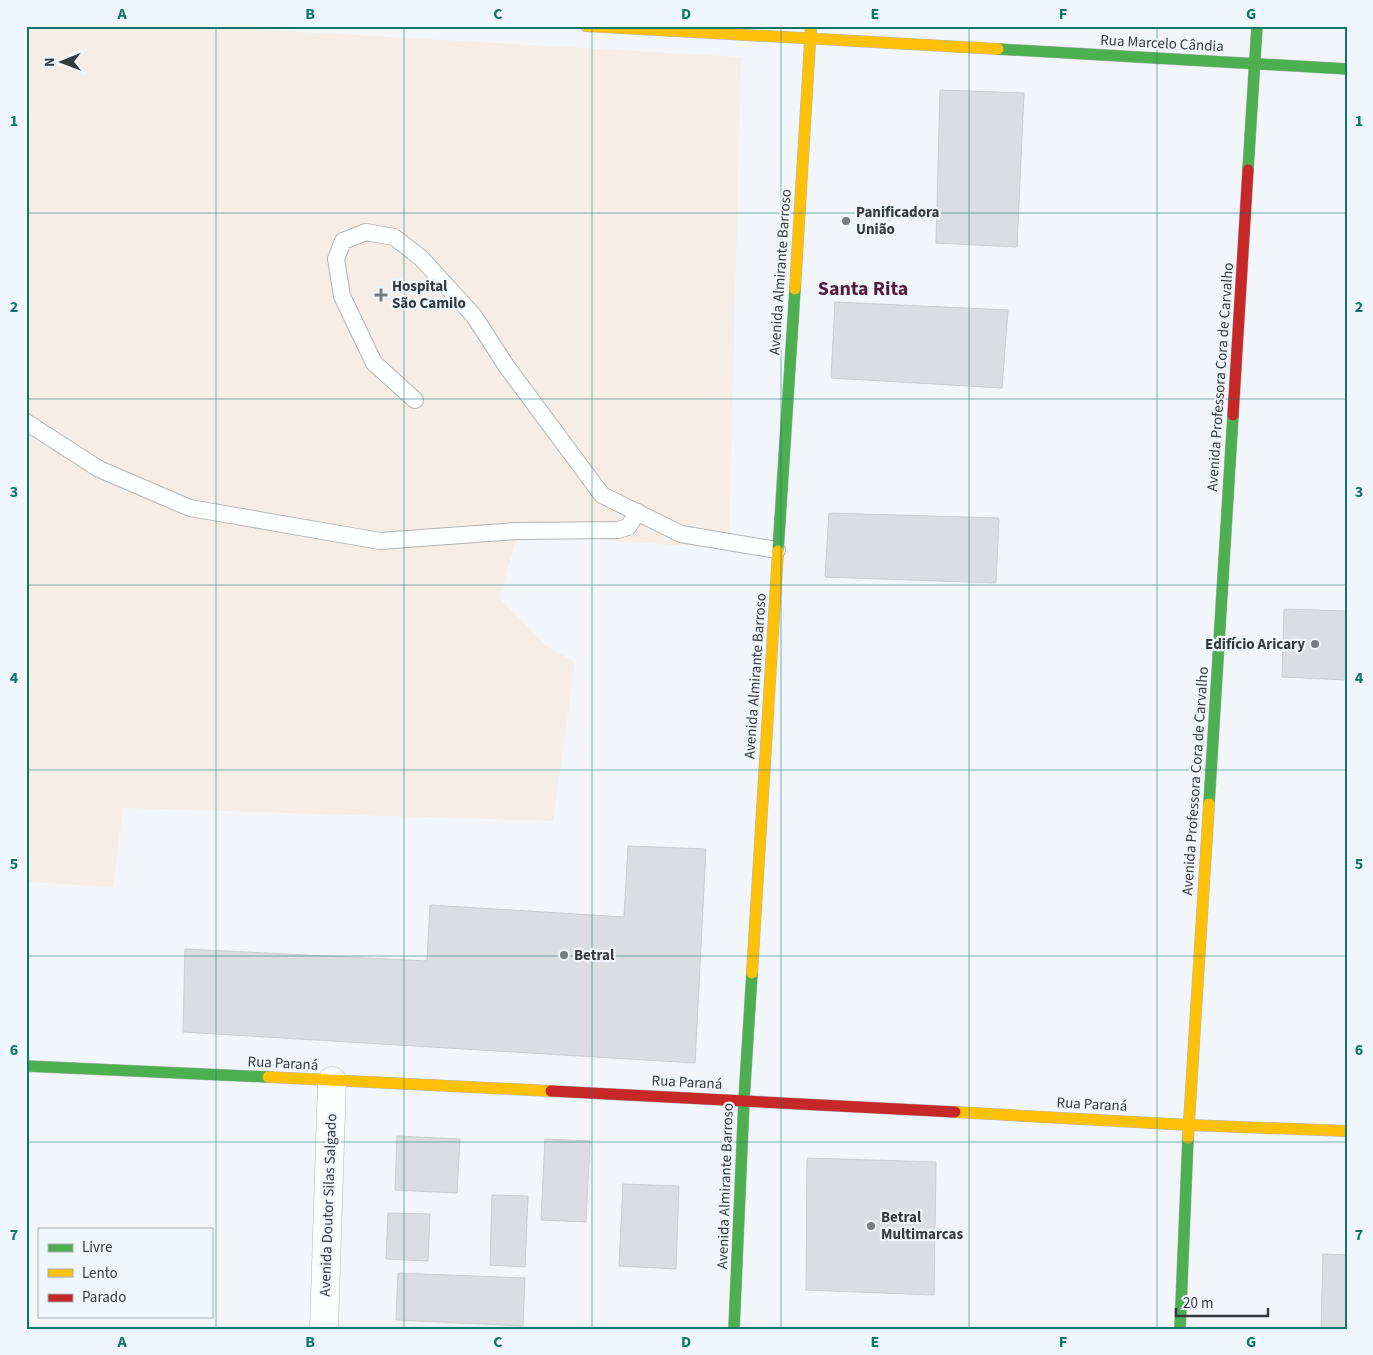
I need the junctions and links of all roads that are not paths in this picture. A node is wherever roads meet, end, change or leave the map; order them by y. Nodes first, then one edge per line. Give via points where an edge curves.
1 (586, 26) edge
2 (811, 26) edge
3 (1257, 26) edge
4 (810, 39) junction
5 (1255, 64) junction
6 (1347, 69) edge
7 (415, 400) dead end
8 (26, 422) edge
9 (638, 512) junction
10 (777, 550) junction
11 (26, 1066) edge
12 (332, 1081) junction
13 (744, 1100) junction
14 (1189, 1124) junction
15 (1347, 1131) edge
16 (324, 1329) edge
17 (734, 1329) edge
18 (1180, 1329) edge

1 - 4 main road, Rua Marcelo Cândia
2 - 4 main road, Avenida Almirante Barroso
3 - 5 main road, Avenida Professora Cora de Carvalho
4 - 5 main road, Rua Marcelo Cândia
4 - 10 main road, Avenida Almirante Barroso
5 - 6 main road, Rua Marcelo Cândia
5 - 14 main road, Avenida Professora Cora de Carvalho
7 - 9 lane via 374,363 342,296 336,259 344,242 366,232 394,238 421,258 474,316 507,367 602,495
8 - 9 lane via 99,469 190,508 380,541 516,530 618,530 628,526
9 - 10 lane via 681,534
10 - 13 main road, Avenida Almirante Barroso
11 - 12 main road, Rua Paraná
12 - 13 main road, Rua Paraná
12 - 16 street, Avenida Doutor Silas Salgado
13 - 14 main road, Rua Paraná
13 - 17 main road, Avenida Almirante Barroso
14 - 15 main road, Rua Paraná
14 - 18 main road, Avenida Professora Cora de Carvalho

